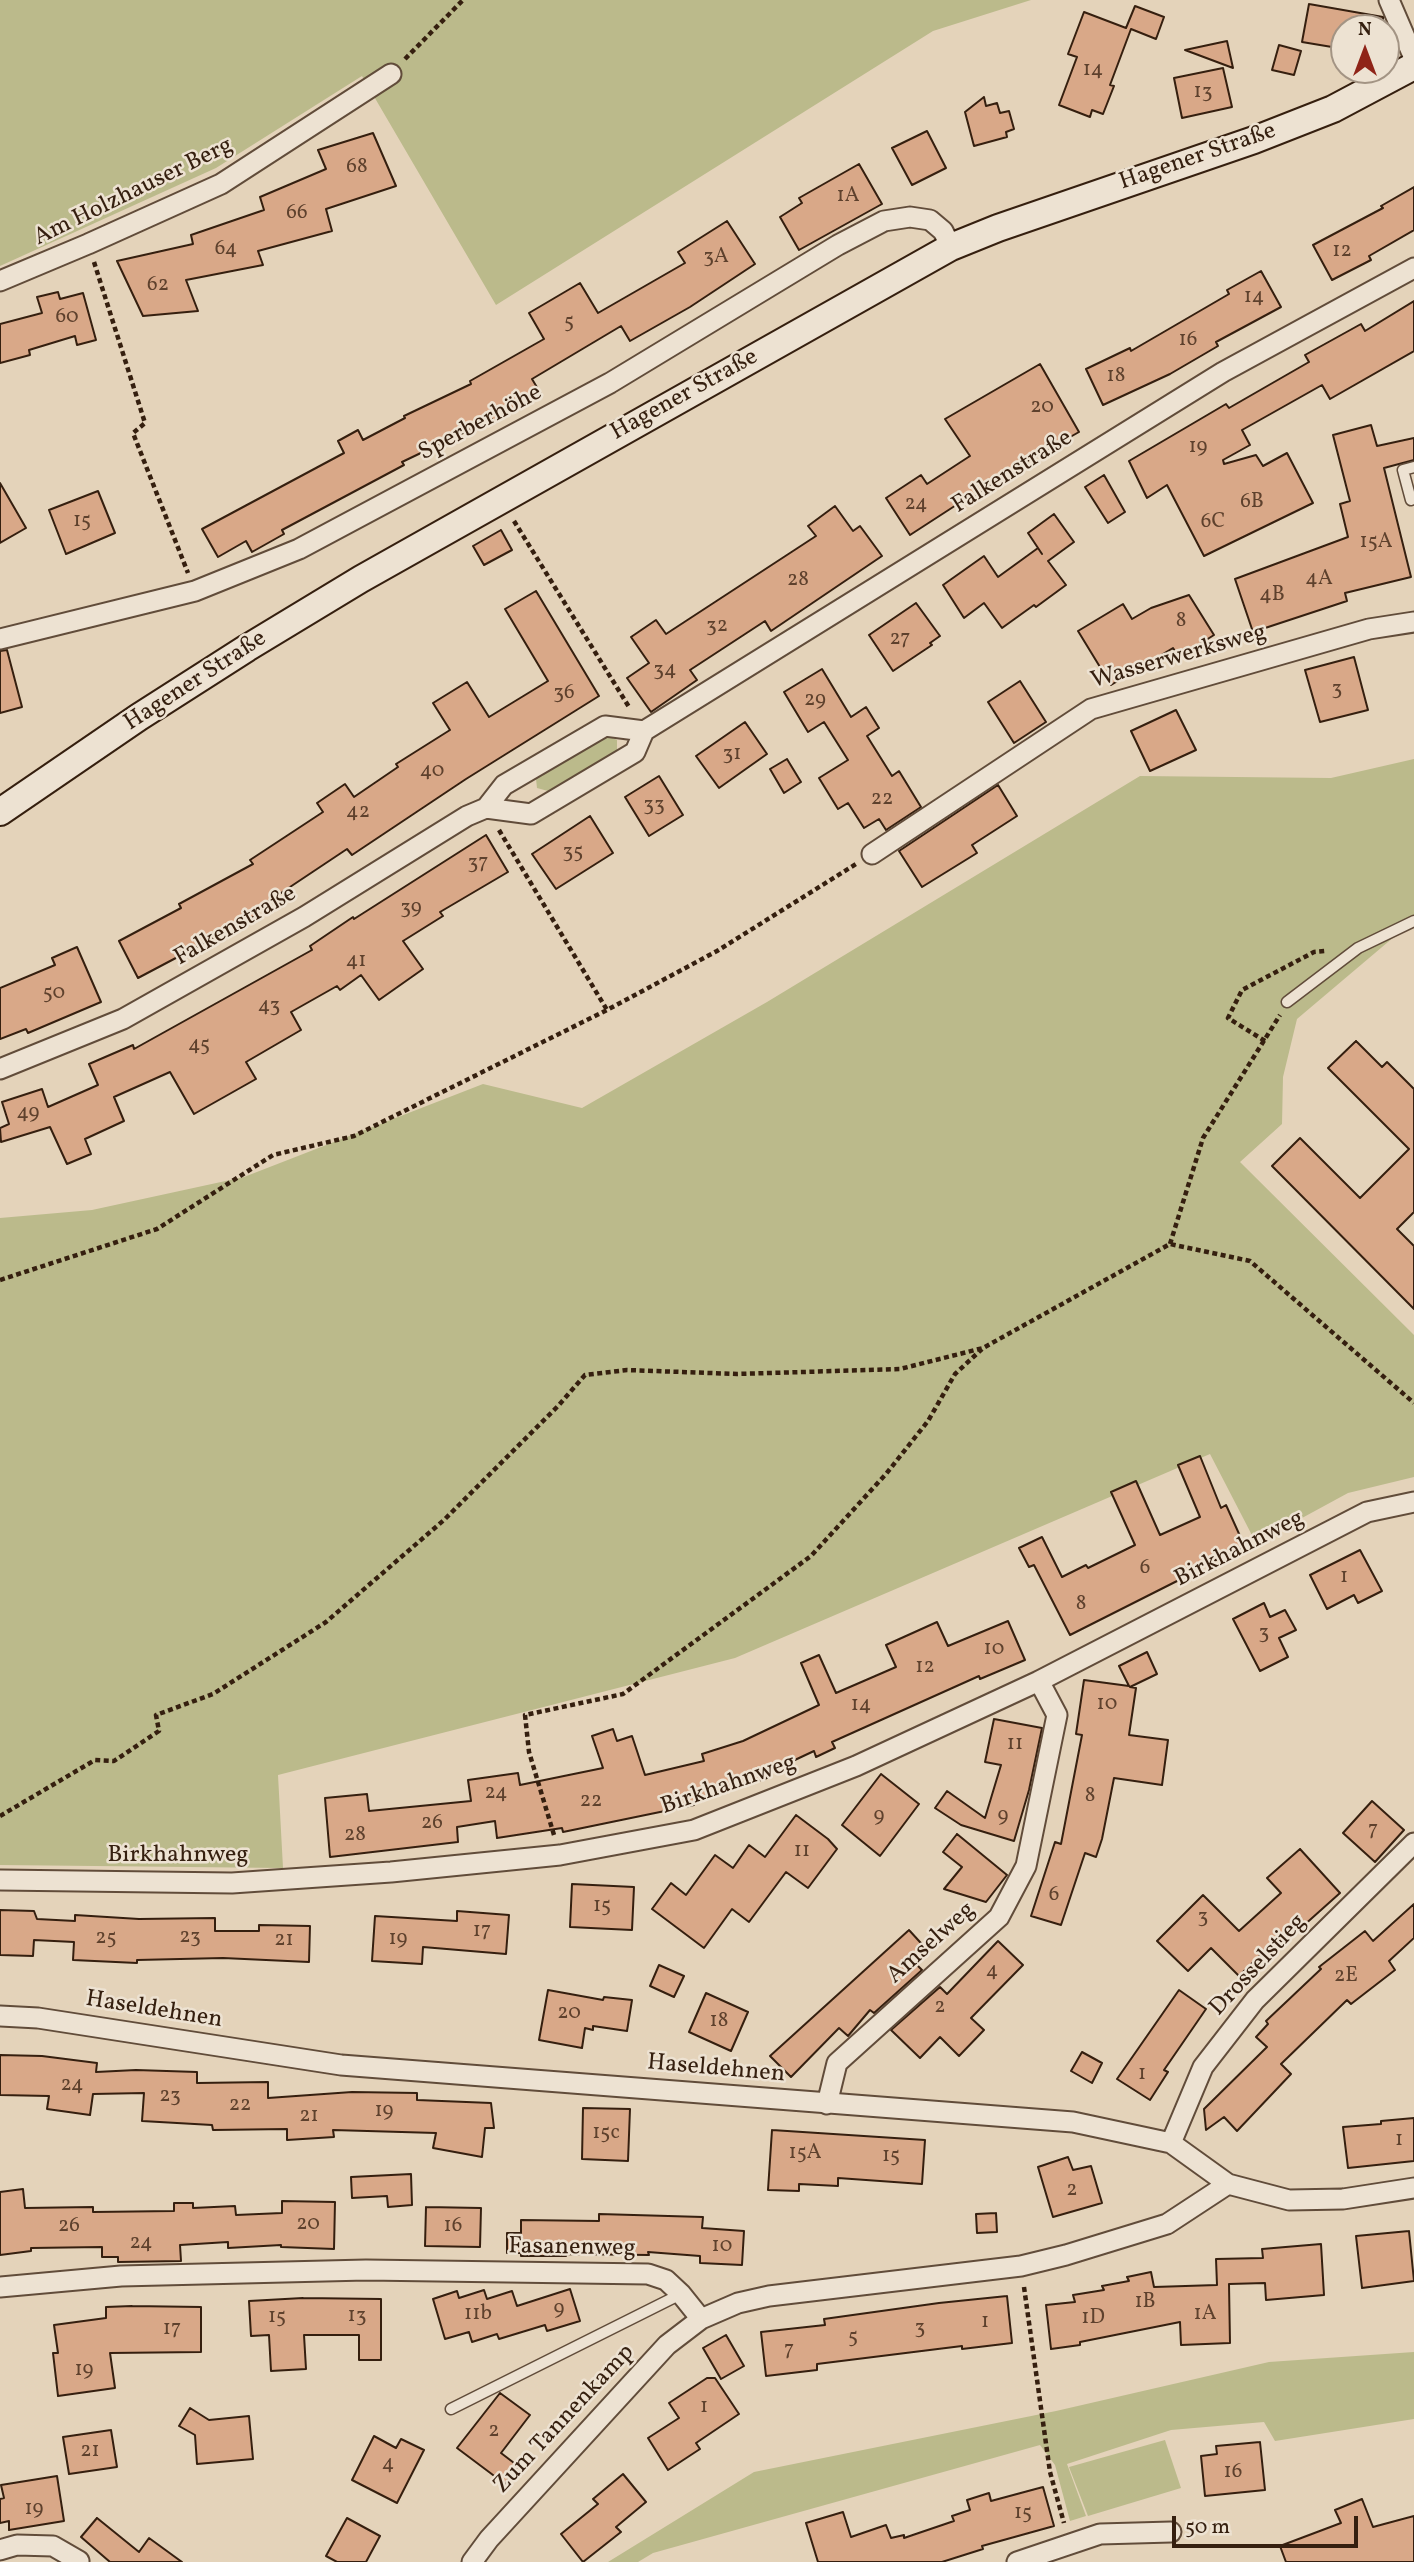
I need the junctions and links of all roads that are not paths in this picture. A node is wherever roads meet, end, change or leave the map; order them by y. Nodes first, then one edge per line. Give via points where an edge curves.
1 (1389, 0) edge
2 (1414, 58) edge
3 (1414, 66) edge
4 (391, 74) road end
5 (951, 247) junction
6 (1414, 268) edge
7 (0, 281) edge
8 (1414, 467) edge
9 (1411, 500) dead end
10 (1414, 622) edge
11 (0, 639) edge
12 (644, 731) junction
13 (486, 808) junction
14 (0, 812) edge
15 (872, 854) road end
16 (1414, 921) edge
17 (1287, 1002) road end
18 (0, 1069) edge
19 (1414, 1502) edge
20 (1039, 1681) junction
21 (1414, 1843) edge
22 (0, 1880) edge
23 (0, 2016) edge
24 (827, 2104) junction
25 (1171, 2143) junction
26 (1228, 2184) junction
27 (1414, 2188) edge
28 (0, 2287) edge
29 (681, 2294) junction
30 (701, 2319) junction
31 (451, 2409) dead end
32 (1171, 2532) dead end
33 (0, 2550) edge
34 (79, 2561) edge
35 (472, 2562) edge
36 (1017, 2562) edge

1 - 2 street
3 - 5 main road, Hagener Straße via 1333,109 1254,141
4 - 7 street, Am Holzhauser Berg via 221,184
5 - 11 street, Sperberhöhe via 930,219 884,221 610,383 299,549 195,591
5 - 14 main road, Hagener Straße via 247,648
6 - 12 street, Falkenstraße via 1223,372
8 - 9 lane via 1403,470
10 - 15 street, Wasserwerksweg via 1369,629 1091,709
12 - 13 street, Falkenstraße via 605,726 503,785
12 - 13 street, Falkenstraße via 635,752 531,814
13 - 18 street, Falkenstraße via 124,1019
16 - 17 lane via 1358,948
19 - 20 street, Birkhahnweg via 1367,1512
20 - 22 street, Birkhahnweg via 856,1766 694,1830 561,1855 391,1872 232,1883
20 - 24 street, Amselweg via 1057,1714 1026,1866 999,1917 837,2063
21 - 25 street, Drosselstieg via 1255,2000 1203,2067
23 - 24 street, Haseldehnen via 341,2065
24 - 25 street, Haseldehnen via 1073,2122
25 - 26 street, Haseldehnen
26 - 27 street, Haseldehnen via 1289,2200 1343,2199
26 - 30 street via 1167,2224 1066,2255 1021,2266 769,2297 738,2303
28 - 29 street, Fasanenweg via 121,2276 366,2270 648,2274 666,2280
29 - 30 street, Fasanenweg
29 - 31 lane, Zum Tannenkamp
30 - 35 street, Zum Tannenkamp via 667,2346
32 - 36 street via 1100,2534
33 - 34 street via 17,2545 53,2546

